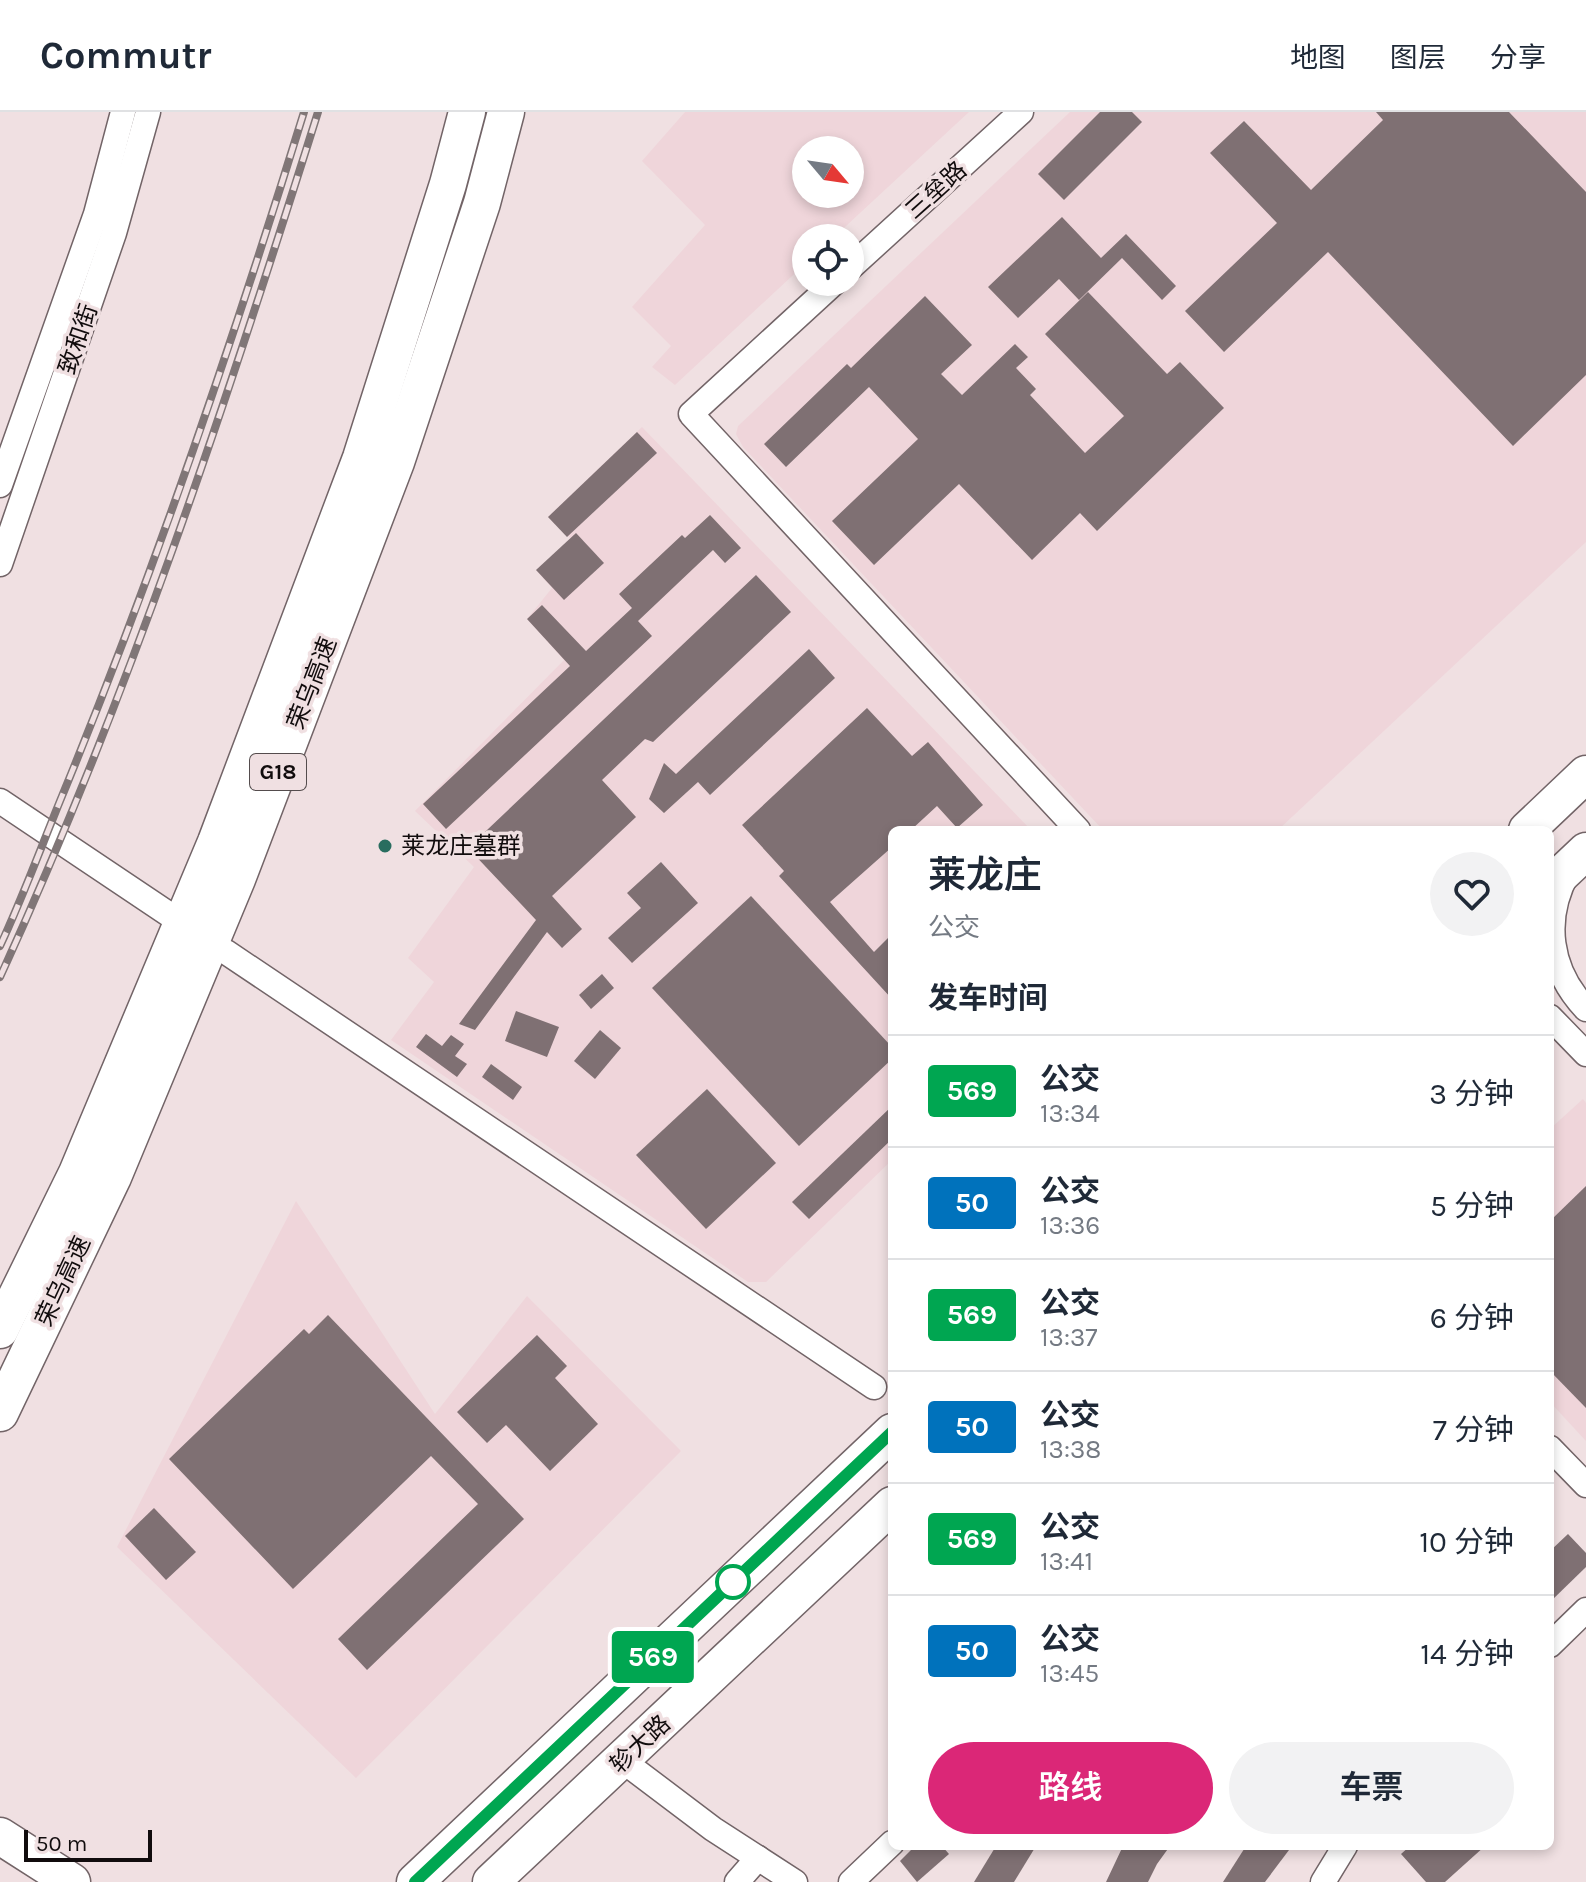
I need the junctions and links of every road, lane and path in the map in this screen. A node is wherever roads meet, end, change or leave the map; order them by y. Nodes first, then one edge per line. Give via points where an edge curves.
1 (123, 112) edge
2 (148, 112) edge
3 (467, 112) edge
4 (506, 112) edge
5 (1021, 112) edge
6 (864, 255) edge
7 (820, 296) edge
8 (0, 485) edge
9 (0, 564) edge
10 (1586, 774) edge
11 (0, 801) edge
12 (1074, 826) edge
13 (1531, 826) edge
14 (1569, 867) edge
15 (1554, 906) edge
16 (173, 917) dead end
17 (226, 952) dead end
18 (1554, 952) edge
19 (1586, 1009) edge
20 (1554, 1021) edge
21 (1586, 1054) edge
22 (0, 1330) edge
23 (874, 1387) dead end
24 (0, 1413) edge
25 (888, 1436) edge
26 (1554, 1452) edge
27 (1586, 1485) edge
28 (888, 1509) edge
29 (1586, 1610) edge
30 (1554, 1641) edge
31 (623, 1761) junction
32 (0, 1836) edge
33 (888, 1847) edge
34 (1343, 1850) edge
35 (758, 1858) junction
36 (72, 1882) edge
37 (415, 1882) edge
38 (491, 1882) edge
39 (737, 1882) edge
40 (795, 1882) edge
41 (851, 1882) edge
42 (1323, 1882) edge

1 - 8 street, 致和街 via 96,214
2 - 9 street, 致和街 via 114,233
3 - 22 highway, 荣乌高速 / G18 via 361,458 216,842 77,1173
4 - 24 highway, 荣乌高速 / G18 via 482,203 396,462 237,879 113,1177
5 - 6 street, 三垒路
7 - 12 street via 691,414
10 - 13 highway
11 - 16 street
14 - 15 street
17 - 23 street
18 - 19 street
20 - 21 street
25 - 37 highway
26 - 27 street
28 - 31 highway, 轸大路
29 - 30 street
31 - 35 street
31 - 38 highway, 轸大路
32 - 36 highway
33 - 41 street
34 - 42 street
35 - 39 street
35 - 40 street

